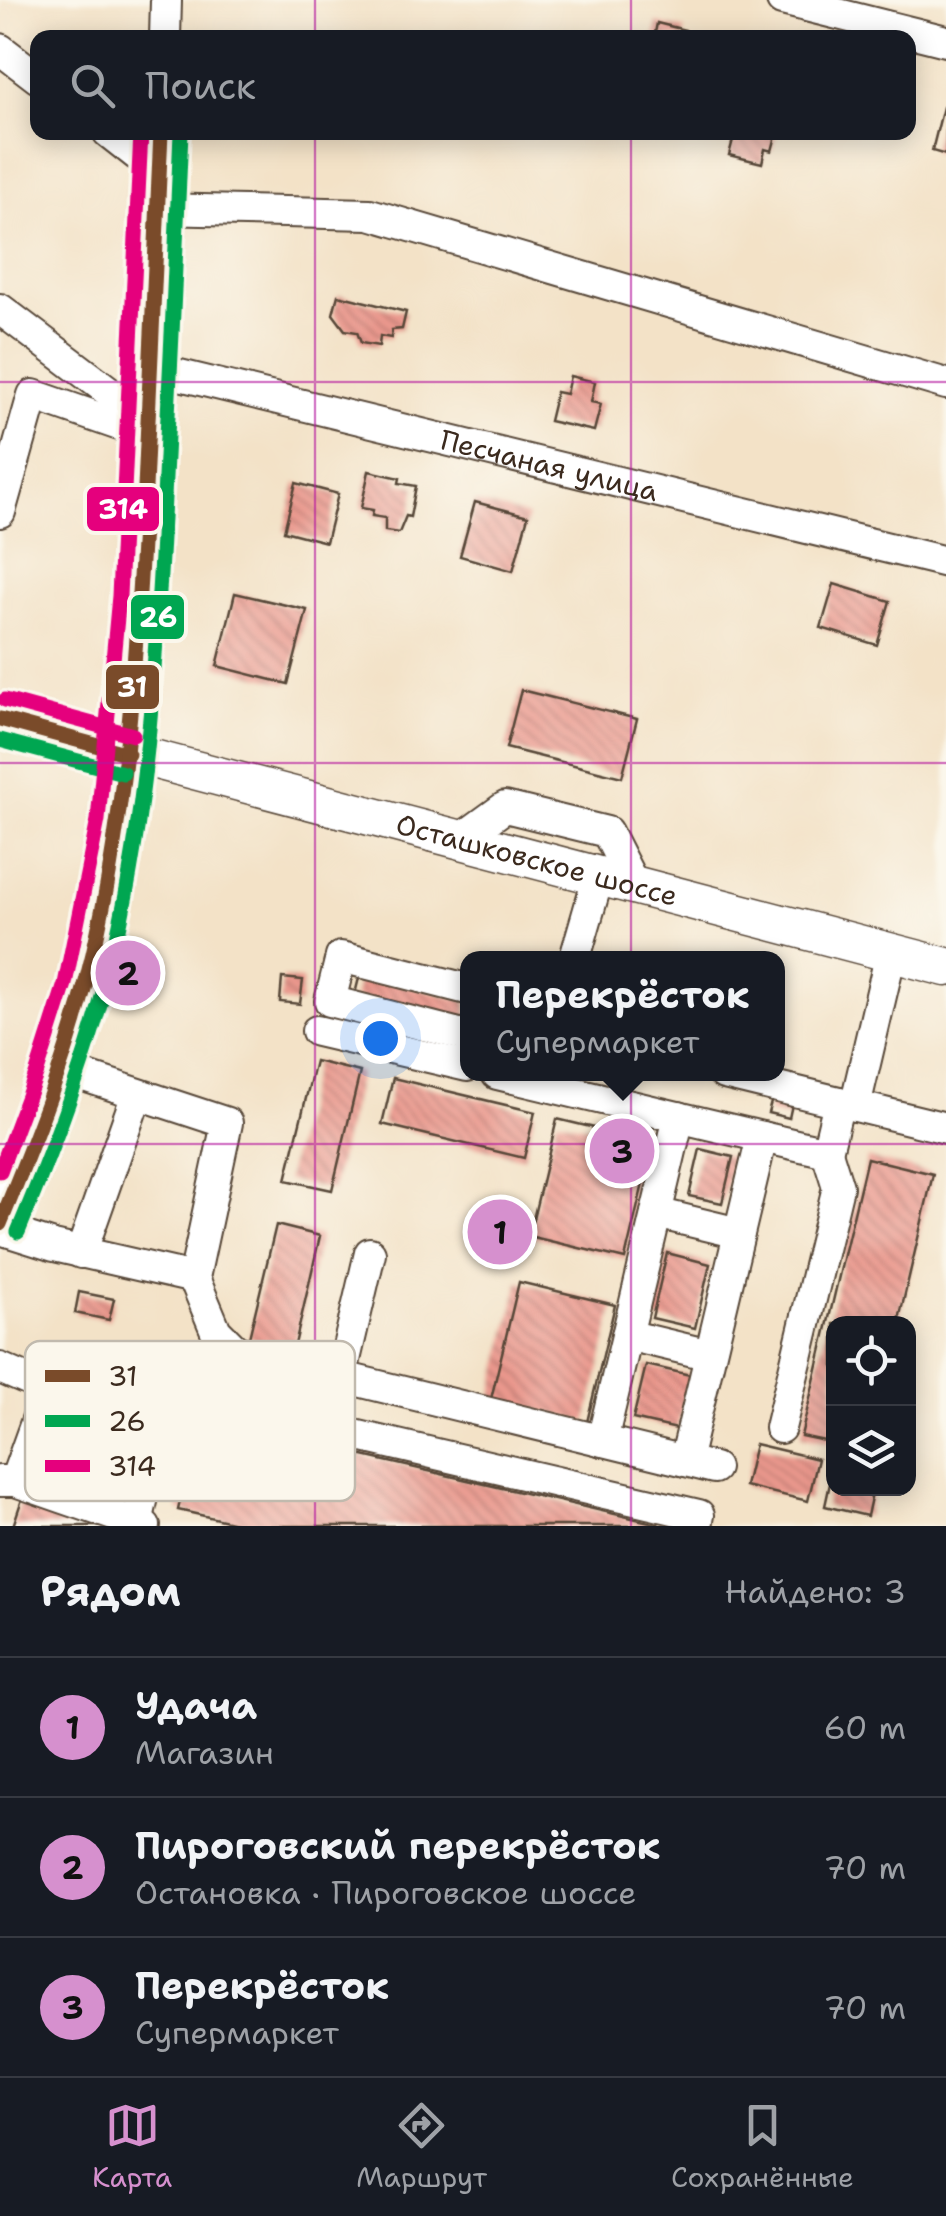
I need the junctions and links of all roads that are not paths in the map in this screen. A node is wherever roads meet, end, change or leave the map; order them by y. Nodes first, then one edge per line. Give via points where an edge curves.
1 (166, 0) edge
2 (782, 0) edge
3 (165, 30) edge
4 (902, 30) edge
5 (916, 34) edge
6 (946, 41) edge
7 (0, 49) edge
8 (30, 72) edge
9 (118, 140) edge
10 (161, 140) edge
11 (159, 172) junction
12 (158, 209) junction
13 (0, 308) edge
14 (151, 368) junction
15 (946, 384) edge
16 (148, 428) junction
17 (0, 512) edge
18 (946, 562) edge
19 (0, 719) edge
20 (128, 754) junction
21 (616, 880) junction
22 (579, 951) edge
23 (891, 953) junction
24 (946, 968) edge
25 (460, 987) edge
26 (318, 1031) dead end
27 (460, 1034) edge
28 (460, 1064) edge
29 (60, 1068) junction
30 (527, 1081) edge
31 (753, 1081) edge
32 (137, 1094) junction
33 (847, 1104) junction
34 (679, 1117) junction
35 (946, 1128) edge
36 (762, 1136) junction
37 (827, 1152) junction
38 (656, 1213) junction
39 (2, 1218) edge
40 (739, 1233) junction
41 (81, 1253) junction
42 (370, 1253) dead end
43 (194, 1278) junction
44 (627, 1335) junction
45 (226, 1341) edge
46 (349, 1341) edge
47 (710, 1355) junction
48 (0, 1368) edge
49 (25, 1378) edge
50 (355, 1380) edge
51 (780, 1428) dead end
52 (355, 1435) edge
53 (25, 1441) edge
54 (602, 1441) junction
55 (8, 1481) edge
56 (68, 1501) edge
57 (141, 1525) edge
58 (696, 1526) edge

1 - 3 street
2 - 4 street
5 - 6 street
7 - 8 street
9 - 11 street
10 - 11 street
11 - 12 street
12 - 14 street
12 - 15 street via 370,214
13 - 16 street
14 - 16 street
14 - 18 street, Песчаная улица
16 - 17 street via 33,396
16 - 20 street
19 - 20 main road, Осташковское шоссе
20 - 21 main road, Осташковское шоссе
20 - 29 main road via 98,928
21 - 22 street
21 - 23 main road, Осташковское шоссе
23 - 24 main road, Осташковское шоссе
23 - 33 street
25 - 27 street via 342,957 330,1002
26 - 28 street
29 - 32 street
29 - 39 main road
30 - 34 street
31 - 33 street
32 - 41 street
32 - 43 street via 227,1123
33 - 35 street
33 - 37 street
34 - 36 street
34 - 38 street
36 - 37 street
36 - 40 street
37 - 51 street via 838,1188
38 - 40 street
38 - 44 street
39 - 41 street
40 - 47 street
41 - 43 street
42 - 46 street
43 - 45 street
44 - 47 street
44 - 54 street
47 - 54 street via 699,1465
48 - 49 street
50 - 54 street
52 - 58 street via 699,1514
53 - 55 street
56 - 57 street

